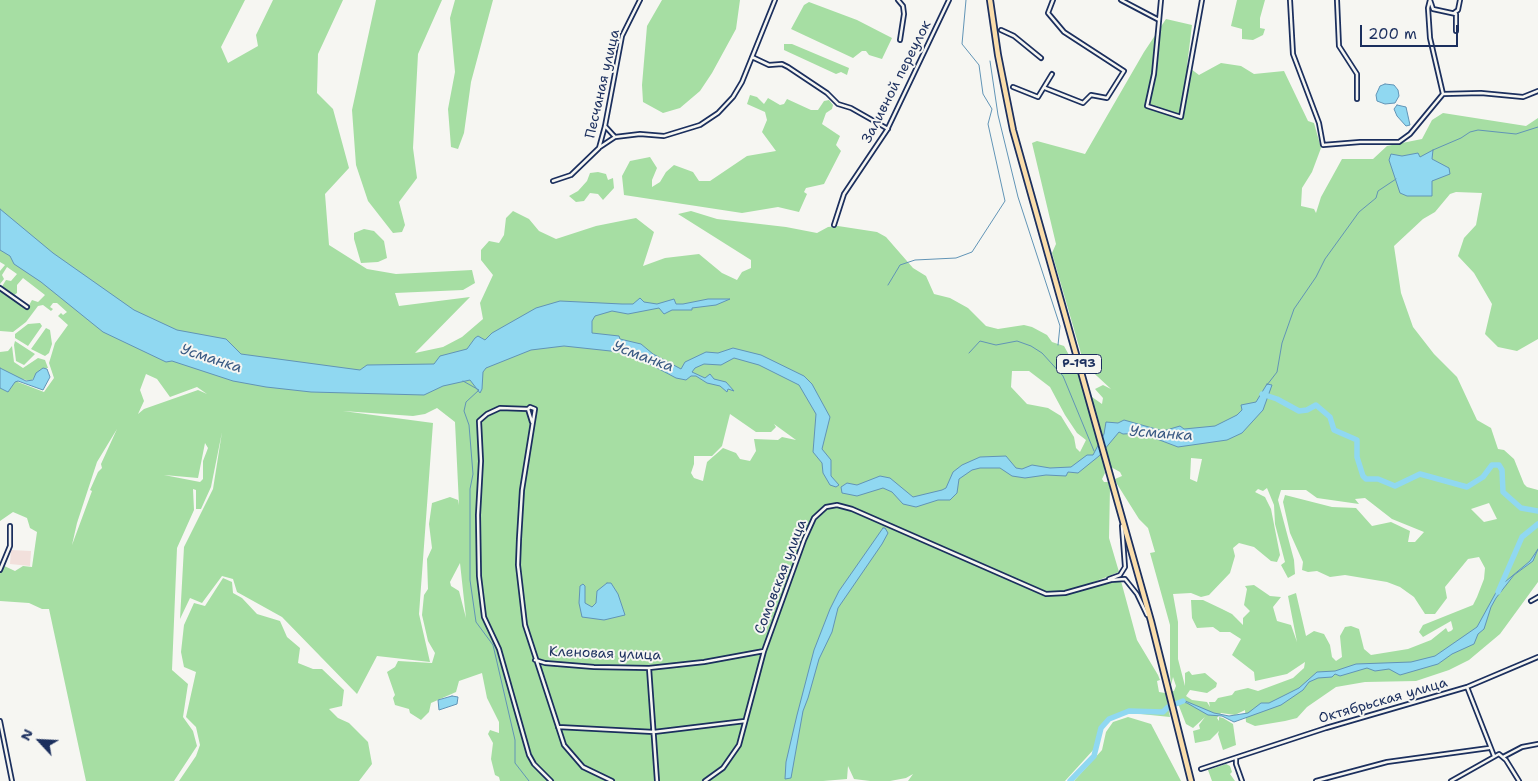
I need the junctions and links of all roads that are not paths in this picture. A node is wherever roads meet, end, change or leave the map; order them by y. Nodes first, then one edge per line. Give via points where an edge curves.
1 (640, 0) edge
2 (776, 0) edge
3 (898, 0) edge
4 (949, 0) edge
5 (990, 0) edge
6 (1053, 0) edge
7 (1121, 0) edge
8 (1160, 0) edge
9 (1202, 0) edge
10 (1290, 0) edge
11 (1337, 0) edge
12 (1430, 0) edge
13 (1460, 0) edge
14 (1454, 13) junction
15 (1160, 20) junction
16 (1000, 30) dead end
17 (1456, 30) dead end
18 (900, 40) dead end
19 (752, 56) junction
20 (1041, 58) dead end
21 (1052, 74) dead end
22 (1013, 87) dead end
23 (1045, 88) junction
24 (1538, 91) edge
25 (1443, 94) junction
26 (1357, 99) dead end
27 (605, 126) junction
28 (888, 129) junction
29 (615, 137) junction
30 (599, 148) junction
31 (552, 181) dead end
32 (834, 224) dead end
33 (0, 288) edge
34 (27, 307) dead end
35 (1121, 514) junction
36 (10, 526) dead end
37 (0, 570) edge
38 (1096, 584) junction
39 (1538, 597) edge
40 (1531, 601) dead end
41 (1151, 621) junction
42 (764, 651) junction
43 (1538, 657) edge
44 (535, 660) junction
45 (649, 668) junction
46 (1467, 687) junction
47 (0, 721) edge
48 (745, 721) junction
49 (557, 726) junction
50 (654, 732) junction
51 (1538, 744) edge
52 (1490, 748) junction
53 (1494, 756) junction
54 (1504, 757) junction
55 (1236, 759) junction
56 (1201, 769) dead end
57 (12, 781) edge
58 (551, 781) edge
59 (612, 781) edge
60 (657, 781) edge
61 (705, 781) edge
62 (1191, 781) edge
63 (1242, 781) edge
64 (1316, 781) edge
65 (1451, 781) edge
66 (1519, 781) edge

1 - 27 street, Песчаная улица via 622,36
2 - 19 street
3 - 18 street via 904,14
4 - 28 street, Заливной переулок
5 - 35 highway, Р-193 via 1013,130
6 - 23 street via 1048,13 1060,28 1073,40 1124,71 1107,98 1091,95 1083,103
7 - 15 street
8 - 15 street
9 - 15 street via 1180,117 1147,106
10 - 25 street via 1293,54 1323,146 1399,142 1410,134
11 - 26 street via 1339,46 1357,74
12 - 14 street via 1433,9
12 - 25 street via 1430,38
13 - 14 street
14 - 17 street via 1457,16
16 - 20 street via 1014,36
19 - 28 street via 769,65 788,67 838,104
19 - 29 street via 733,97 700,126 668,136 640,134
21 - 23 street
22 - 23 street via 1038,97
24 - 25 street via 1522,97
27 - 29 street
27 - 30 street, Песчаная улица
28 - 32 street, Заливной переулок via 850,183
29 - 30 street
30 - 31 street, Песчаная улица via 571,175
33 - 34 street
35 - 38 street via 1124,569 1118,576
35 - 41 highway, Р-193
36 - 37 street via 10,546
38 - 41 street via 1121,578 1126,580
38 - 42 street, Сомовская улица via 1061,594 1044,593 857,511 830,506 819,511 809,526
39 - 40 street
41 - 62 highway, Р-193
42 - 45 street, Кленовая улица
42 - 48 street, Сомовская улица
43 - 46 street, Октябрьская улица
44 - 45 street, Кленовая улица via 564,665
44 - 49 street
44 - 58 street via 525,625 518,565 521,502 534,409 500,408 479,421 479,582 484,617 499,649 529,755
45 - 50 street
46 - 52 street
46 - 55 street, Октябрьская улица via 1326,728
47 - 57 street
48 - 50 street
48 - 61 street, Сомовская улица via 733,755 723,768
49 - 50 street
49 - 59 street via 564,745 575,760
50 - 60 street
51 - 54 street via 1522,747
52 - 53 street
52 - 64 street via 1387,762
53 - 54 street
53 - 65 street
54 - 66 street
55 - 56 street, Октябрьская улица
55 - 63 street

